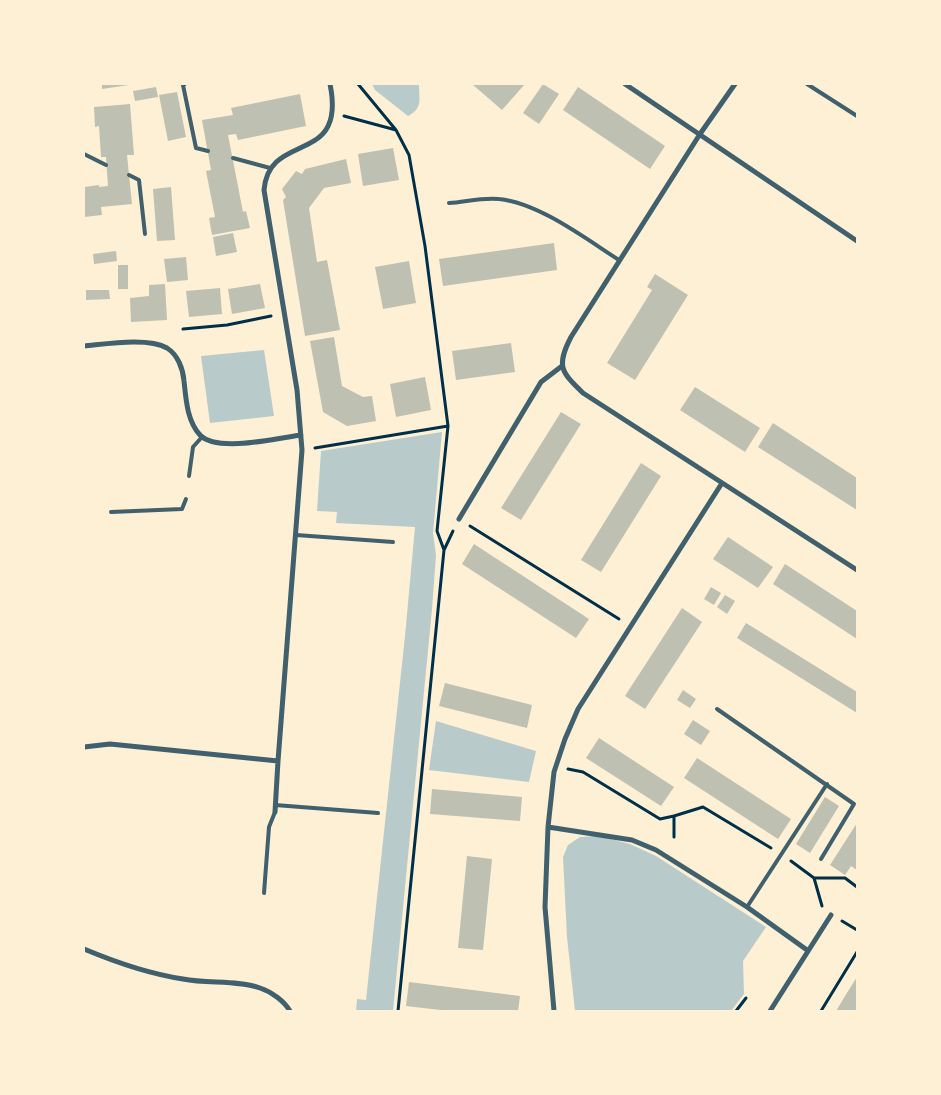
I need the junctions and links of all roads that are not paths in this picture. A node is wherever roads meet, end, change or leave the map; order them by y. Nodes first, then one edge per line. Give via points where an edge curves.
1 (184, 84) edge
2 (330, 84) edge
3 (625, 84) edge
4 (735, 84) edge
5 (807, 84) edge
6 (857, 116) edge
7 (700, 134) junction
8 (208, 151) dead end
9 (84, 154) edge
10 (233, 158) dead end
11 (106, 165) dead end
12 (270, 168) junction
13 (129, 175) dead end
14 (449, 204) dead end
15 (145, 234) dead end
16 (857, 241) edge
17 (619, 260) junction
18 (84, 346) edge
19 (562, 366) junction
20 (301, 435) junction
21 (202, 437) junction
22 (189, 476) dead end
23 (722, 483) junction
24 (186, 499) dead end
25 (111, 512) dead end
26 (459, 519) road end
27 (296, 534) junction
28 (393, 542) dead end
29 (857, 570) edge
30 (716, 709) dead end
31 (84, 747) edge
32 (278, 760) junction
33 (827, 784) junction
34 (275, 805) junction
35 (275, 812) joint
36 (378, 813) dead end
37 (548, 827) junction
38 (821, 859) dead end
39 (264, 893) dead end
40 (747, 907) junction
41 (831, 915) dead end
42 (84, 949) edge
43 (807, 950) junction
44 (290, 1011) edge
45 (554, 1011) edge
46 (770, 1011) edge

1 - 8 lane via 196,148
2 - 12 street via 333,97 328,129 321,137 277,160
3 - 7 street
4 - 7 street
5 - 6 lane
7 - 16 street
7 - 17 street
9 - 11 lane
10 - 12 lane
12 - 20 street via 264,190 297,390
13 - 15 lane via 139,180
14 - 17 lane via 499,199 527,206 549,216
17 - 19 street via 563,352
18 - 21 street via 140,342 168,348 184,372 187,405 194,427
19 - 23 street via 567,378 583,393
19 - 26 street via 541,382
20 - 21 street via 242,444 216,443
20 - 27 street
21 - 22 lane via 193,447
23 - 29 street
23 - 37 street via 578,709 556,766
24 - 25 lane via 182,509
27 - 28 lane
27 - 32 street
30 - 33 lane
31 - 32 street via 110,744
32 - 34 street
33 - 38 lane via 854,804
33 - 40 lane
34 - 35 street
34 - 36 lane
35 - 39 lane via 269,827
37 - 40 street via 632,840 656,850
37 - 45 street via 545,907
40 - 43 street
41 - 43 street
42 - 44 street via 184,980 245,984 276,996
43 - 46 street

